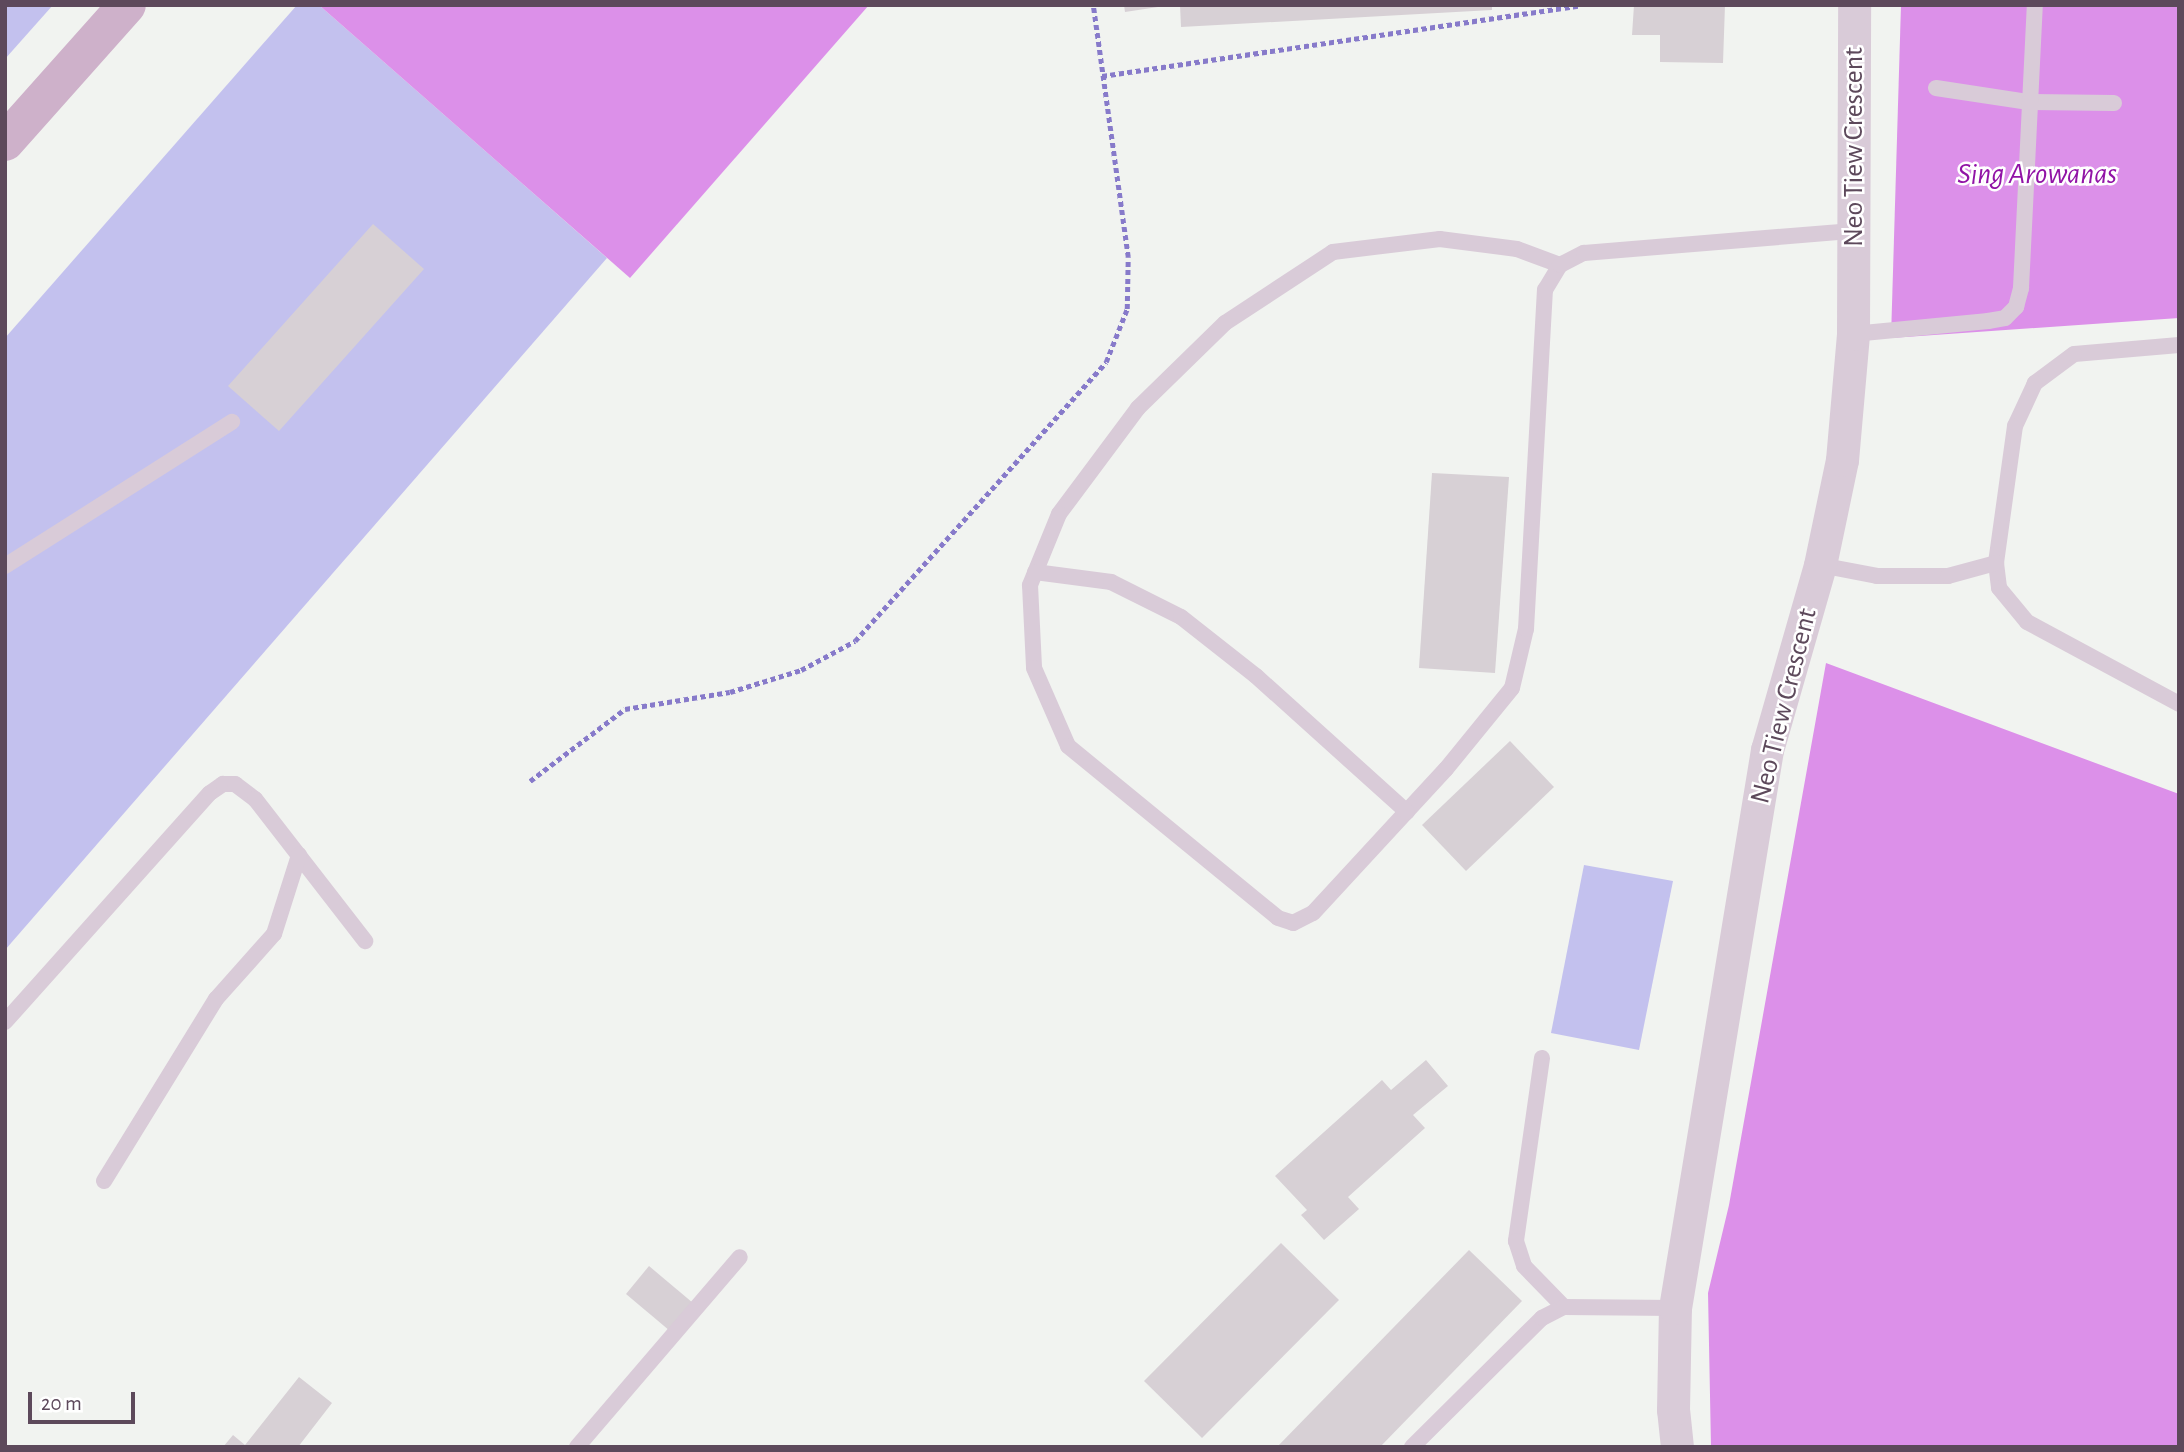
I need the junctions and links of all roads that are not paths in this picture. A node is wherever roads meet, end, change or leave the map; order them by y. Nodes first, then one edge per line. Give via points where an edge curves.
1 (127, 5) edge
2 (1854, 5) edge
3 (2035, 5) edge
4 (1936, 88) dead end
5 (2029, 102) junction
6 (2114, 103) dead end
7 (5, 142) edge
8 (1853, 231) junction
9 (1559, 265) junction
10 (1853, 334) junction
11 (2179, 345) edge
12 (232, 422) dead end
13 (1996, 563) junction
14 (1821, 565) junction
15 (5, 566) edge
16 (1035, 572) junction
17 (2179, 704) edge
18 (1406, 812) junction
19 (299, 855) junction
20 (365, 941) dead end
21 (5, 1022) edge
22 (1542, 1058) dead end
23 (104, 1181) dead end
24 (740, 1257) dead end
25 (1564, 1307) junction
26 (1675, 1308) junction
27 (577, 1447) edge
28 (1412, 1447) edge
29 (1677, 1447) edge

1 - 7 main road
2 - 8 street, Neo Tiew Crescent
3 - 5 lane
4 - 5 lane
5 - 6 lane
5 - 10 lane via 2021,288 2016,307 2005,318 1988,321
8 - 9 lane via 1584,253
8 - 10 street, Neo Tiew Crescent
9 - 16 lane via 1517,249 1440,239 1333,252 1225,323 1138,408 1059,514
9 - 18 lane via 1545,289 1526,629 1512,688
10 - 14 street, Neo Tiew Crescent via 1842,460
11 - 13 lane via 2074,354 2035,383 2015,426
12 - 15 lane
13 - 14 lane via 1948,576 1877,576
13 - 17 lane via 1999,588 2028,622
14 - 26 street, Neo Tiew Crescent via 1767,750
16 - 18 lane via 1111,582 1181,617 1256,676
16 - 18 lane via 1030,585 1034,667 1068,746 1278,918 1293,923 1313,913
19 - 20 lane
19 - 21 lane via 255,799 235,784 223,784 210,793
19 - 23 lane via 274,934 216,999
22 - 25 lane via 1516,1241 1524,1266
24 - 27 lane
25 - 26 lane
25 - 28 lane via 1521,1336
26 - 29 street, Neo Tiew Crescent

